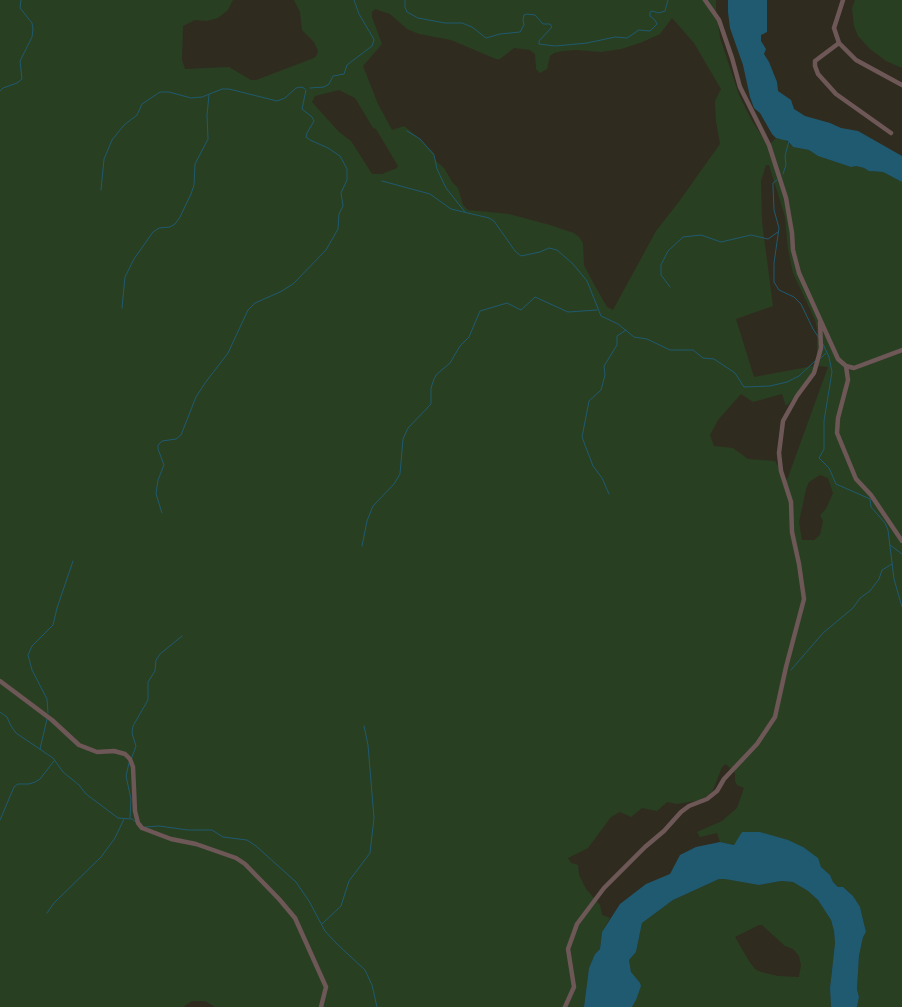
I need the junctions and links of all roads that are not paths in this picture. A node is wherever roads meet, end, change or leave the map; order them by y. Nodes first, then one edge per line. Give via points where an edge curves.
1 (705, 0) edge
2 (843, 0) edge
3 (839, 43) junction
4 (902, 85) edge
5 (891, 133) dead end
6 (820, 322) junction
7 (902, 350) edge
8 (846, 366) junction
9 (902, 540) edge
10 (0, 682) edge
11 (321, 1007) edge
12 (565, 1007) edge

1 - 6 street via 719,20 740,87 769,144 786,198 799,272
2 - 3 street via 834,28
3 - 4 street via 856,60
3 - 5 street via 815,61 818,74 836,94
6 - 8 street via 838,359
6 - 12 street via 821,348 814,373 783,421 779,453 791,502 792,532 804,599 775,717 757,744 724,779 718,791 680,812 604,888 577,924 568,949 574,987
7 - 8 street via 854,368
8 - 9 street via 848,380 837,433 856,479
10 - 11 street via 52,720 79,745 96,752 125,754 130,759 135,811 142,828 196,844 245,864 295,918 326,987

